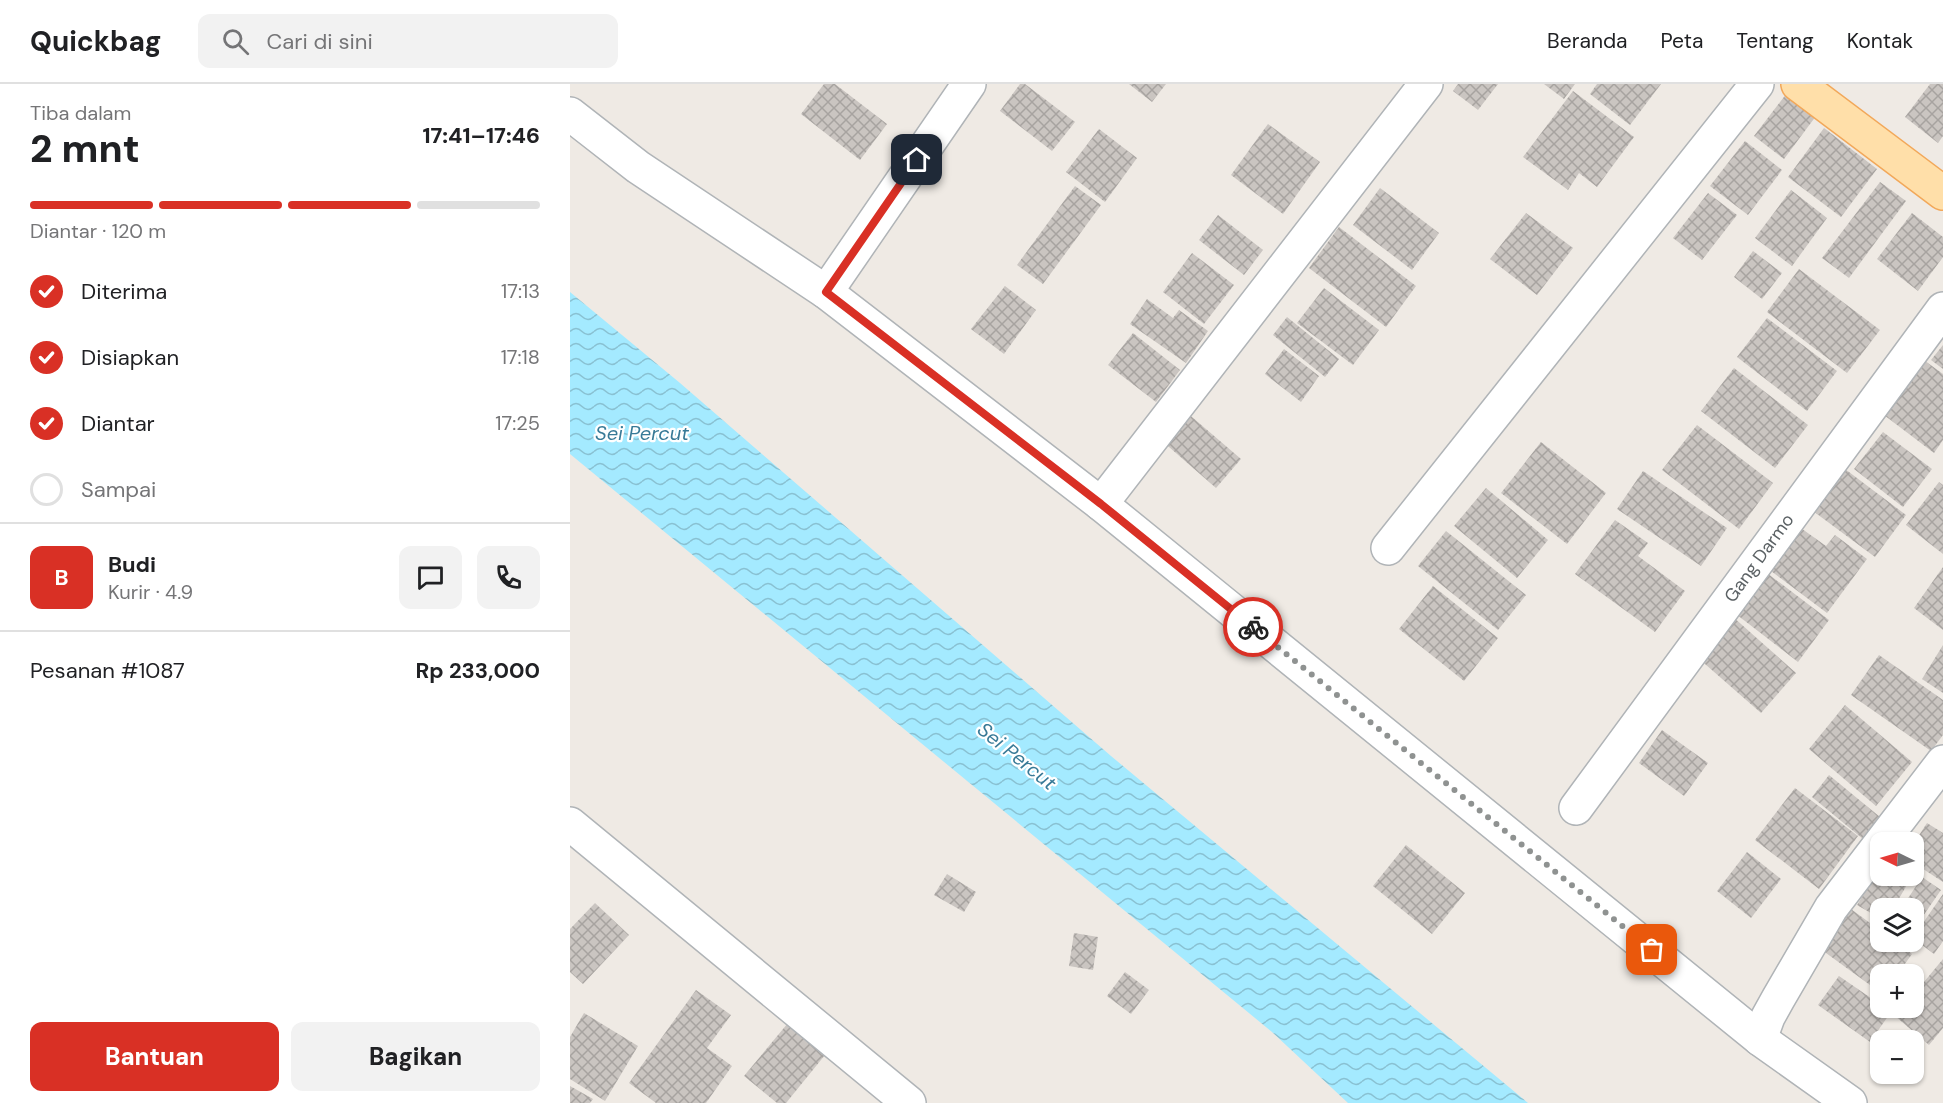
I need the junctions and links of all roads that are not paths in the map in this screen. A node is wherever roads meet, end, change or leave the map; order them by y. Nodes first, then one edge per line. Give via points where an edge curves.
1 (969, 84) edge
2 (1426, 84) edge
3 (1757, 84) edge
4 (1798, 84) edge
5 (570, 114) edge
6 (1943, 193) edge
7 (826, 292) junction
8 (1943, 309) edge
9 (1101, 504) junction
10 (1388, 548) dead end
11 (1943, 762) edge
12 (1576, 808) dead end
13 (570, 824) edge
14 (1760, 1039) junction
15 (898, 1100) edge
16 (1850, 1103) edge

1 - 7 street
2 - 9 street
3 - 10 street
4 - 6 main road
5 - 7 street via 638,167
7 - 9 street
8 - 12 street, Gang Darmo
9 - 14 street
11 - 14 street via 1831,908 1773,1008
13 - 15 street
14 - 16 street

